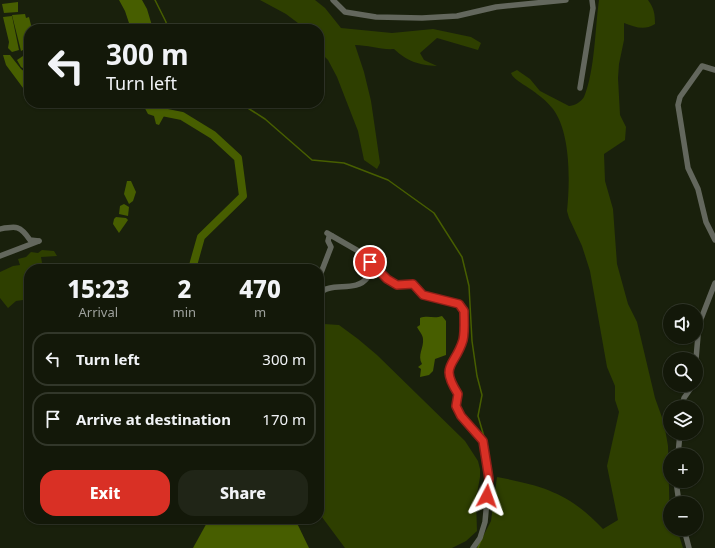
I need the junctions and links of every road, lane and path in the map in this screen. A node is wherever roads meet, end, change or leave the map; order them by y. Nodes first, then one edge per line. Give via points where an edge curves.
1 (333, 0) edge
2 (566, 0) edge
3 (592, 0) edge
4 (715, 70) edge
5 (580, 88) dead end
6 (0, 229) edge
7 (715, 240) edge
8 (0, 256) edge
9 (324, 265) edge
10 (374, 267) junction
11 (715, 283) edge
12 (324, 290) edge
13 (697, 352) edge
14 (686, 536) edge
15 (473, 548) edge
16 (689, 548) edge

1 - 2 street via 345,12 376,17 422,18 457,16 502,6
3 - 5 street
4 - 7 street via 702,66 680,97 678,105 688,168 698,190 706,222
6 - 8 street via 15,226 24,231 30,240 39,241
9 - 10 street via 331,247 328,241 330,234 360,252
10 - 12 street via 367,279 354,286
10 - 15 street via 397,285 413,284 423,295 459,304 464,311 463,339 449,370 449,380 458,394 456,406 461,416 483,441 489,479 485,522 480,538
11 - 13 street via 699,324
14 - 16 street

